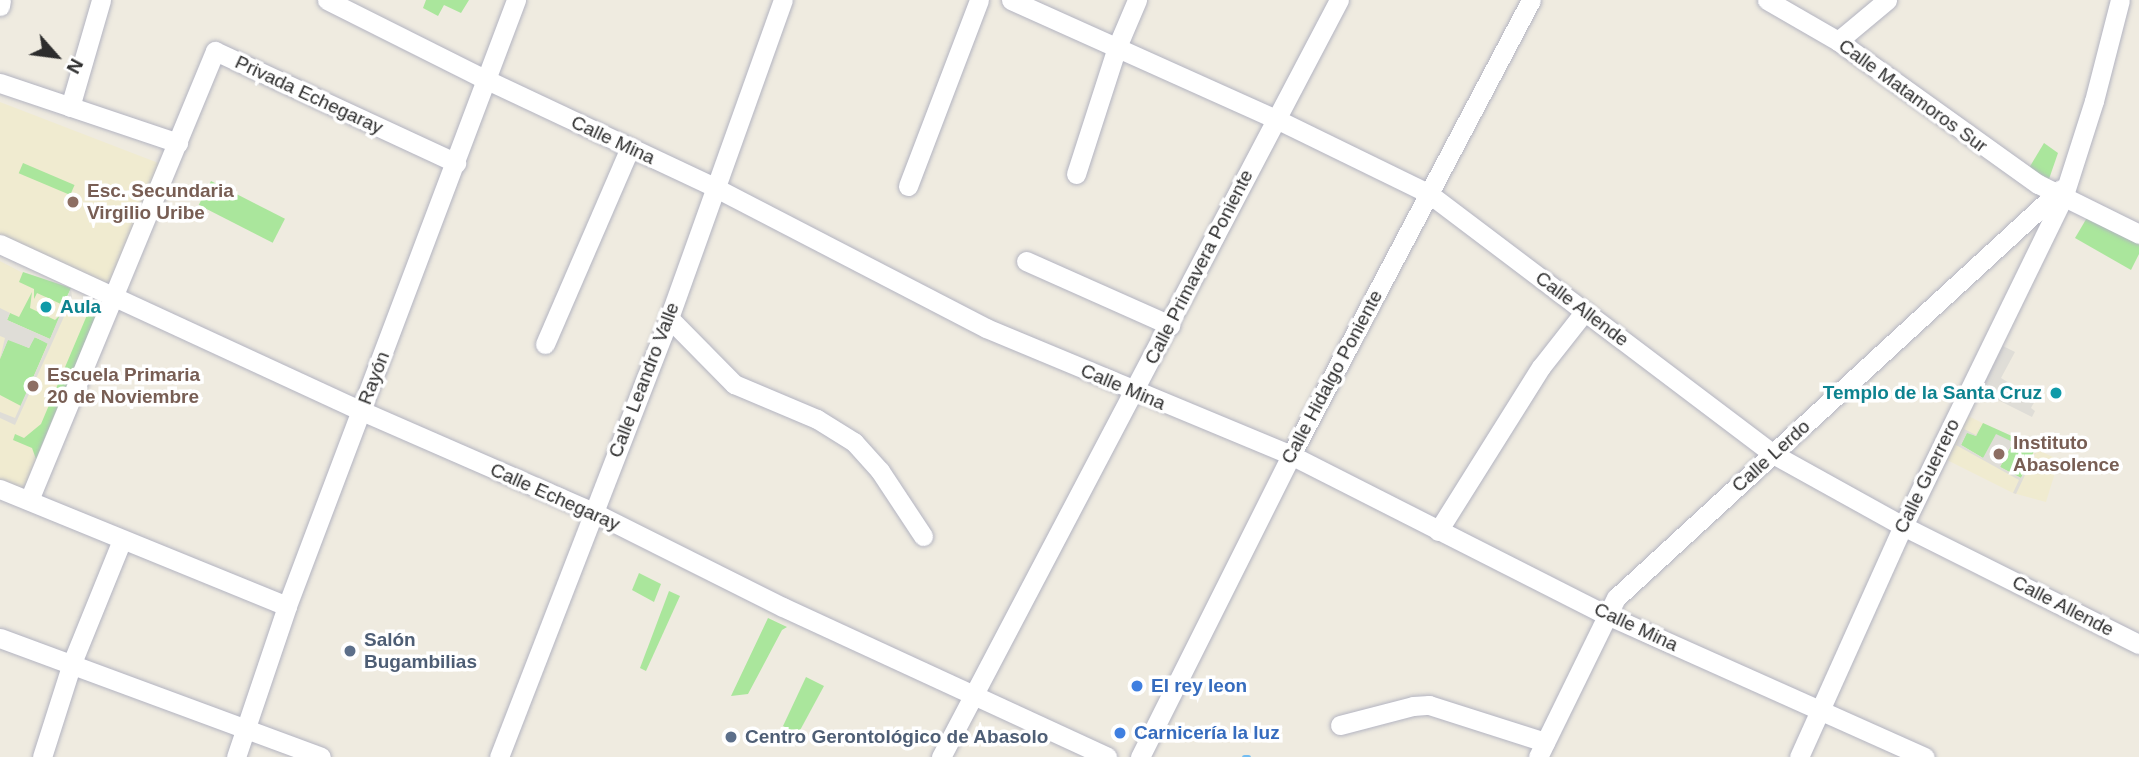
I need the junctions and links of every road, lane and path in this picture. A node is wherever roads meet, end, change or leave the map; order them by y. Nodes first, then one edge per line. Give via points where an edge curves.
1 (1, 0) edge
2 (101, 0) edge
3 (327, 0) edge
4 (516, 0) edge
5 (783, 0) edge
6 (979, 0) edge
7 (1011, 0) edge
8 (1137, 0) edge
9 (1339, 0) edge
10 (1531, 0) edge
11 (1767, 0) edge
12 (1886, 0) edge
13 (2120, 0) edge
14 (0, 6) edge
15 (1838, 41) junction
16 (1118, 47) junction
17 (487, 80) junction
18 (0, 83) edge
19 (70, 107) junction
20 (1276, 119) junction
21 (178, 143) junction
22 (630, 148) junction
23 (456, 163) junction
24 (1076, 174) dead end
25 (908, 186) dead end
26 (716, 188) junction
27 (2062, 191) junction
28 (1428, 193) junction
29 (2139, 234) edge
30 (0, 244) edge
31 (1026, 261) dead end
32 (114, 296) junction
33 (1585, 311) junction
34 (669, 318) junction
35 (1170, 325) junction
36 (545, 344) dead end
37 (1134, 392) junction
38 (362, 411) junction
39 (1291, 454) junction
40 (1773, 454) junction
41 (0, 489) edge
42 (29, 500) junction
43 (593, 512) junction
44 (1903, 526) junction
45 (1438, 531) junction
46 (923, 536) dead end
47 (122, 540) junction
48 (287, 606) junction
49 (1607, 615) junction
50 (0, 638) edge
51 (2139, 644) edge
52 (72, 663) junction
53 (975, 695) junction
54 (1819, 710) junction
55 (1340, 725) dead end
56 (246, 727) junction
57 (1542, 750) edge
58 (42, 757) edge
59 (236, 757) edge
60 (321, 757) edge
61 (499, 757) edge
62 (941, 757) edge
63 (1107, 757) edge
64 (1140, 757) edge
65 (1799, 757) edge
66 (1925, 757) edge

1 - 14 street
2 - 19 street
3 - 17 street, Calle Mina
4 - 17 street, Rayón
5 - 26 street, Calle Leandro Valle
6 - 25 street
7 - 16 street, Calle Allende
8 - 16 street
9 - 20 street, Calle Primavera Poniente
10 - 28 street, Calle Hidalgo Poniente
11 - 15 street, Calle Matamoros Sur
12 - 15 street
13 - 27 street, Calle Guerrero via 2094,101
15 - 27 street, Calle Matamoros Sur via 1939,116
16 - 20 street, Calle Allende
16 - 24 street
17 - 22 street, Calle Mina
17 - 23 street, Rayón
18 - 19 street
19 - 21 street
20 - 28 street, Calle Allende
20 - 35 street, Calle Primavera Poniente
21 - 23 street, Privada Echegaray via 215,51
21 - 32 street, Privada Echegaray
22 - 26 street, Calle Mina
22 - 36 street
23 - 38 street, Rayón
26 - 34 street, Calle Leandro Valle
26 - 37 street, Calle Mina via 986,328
27 - 29 street, Calle Matamoros Sur
27 - 40 street, Calle Lerdo
27 - 44 street, Calle Guerrero
28 - 33 street, Calle Allende
28 - 39 street, Calle Hidalgo Poniente
30 - 32 street, Calle Echegaray
31 - 35 street
32 - 38 street, Calle Echegaray
32 - 42 street, Privada Echegaray
33 - 40 street, Calle Allende
33 - 45 street via 1541,366
34 - 43 street, Calle Leandro Valle
34 - 46 street via 734,384 817,419 854,442 880,471
35 - 37 street, Calle Primavera Poniente
37 - 39 street, Calle Mina
37 - 53 street, Calle Primavera Poniente
38 - 43 street, Calle Echegaray
38 - 48 street, Rayón
39 - 45 street, Calle Mina
39 - 64 street, Calle Hidalgo Poniente
40 - 44 street, Calle Allende
40 - 49 street, Calle Lerdo via 1616,598
41 - 42 street
42 - 47 street
43 - 53 street, Calle Echegaray via 783,607
43 - 61 street, Calle Leandro Valle
44 - 51 street, Calle Allende
44 - 54 street, Calle Guerrero
45 - 49 street, Calle Mina
47 - 48 street
47 - 52 street
48 - 56 street, Rayón
49 - 54 street, Calle Mina
49 - 57 street, Calle Lerdo
50 - 52 street
52 - 56 street
52 - 58 street
53 - 62 street, Calle Primavera Poniente
53 - 63 street, Calle Echegaray
54 - 65 street, Calle Guerrero
54 - 66 street, Calle Mina
55 - 57 street via 1429,705
56 - 59 street, Rayón
56 - 60 street

